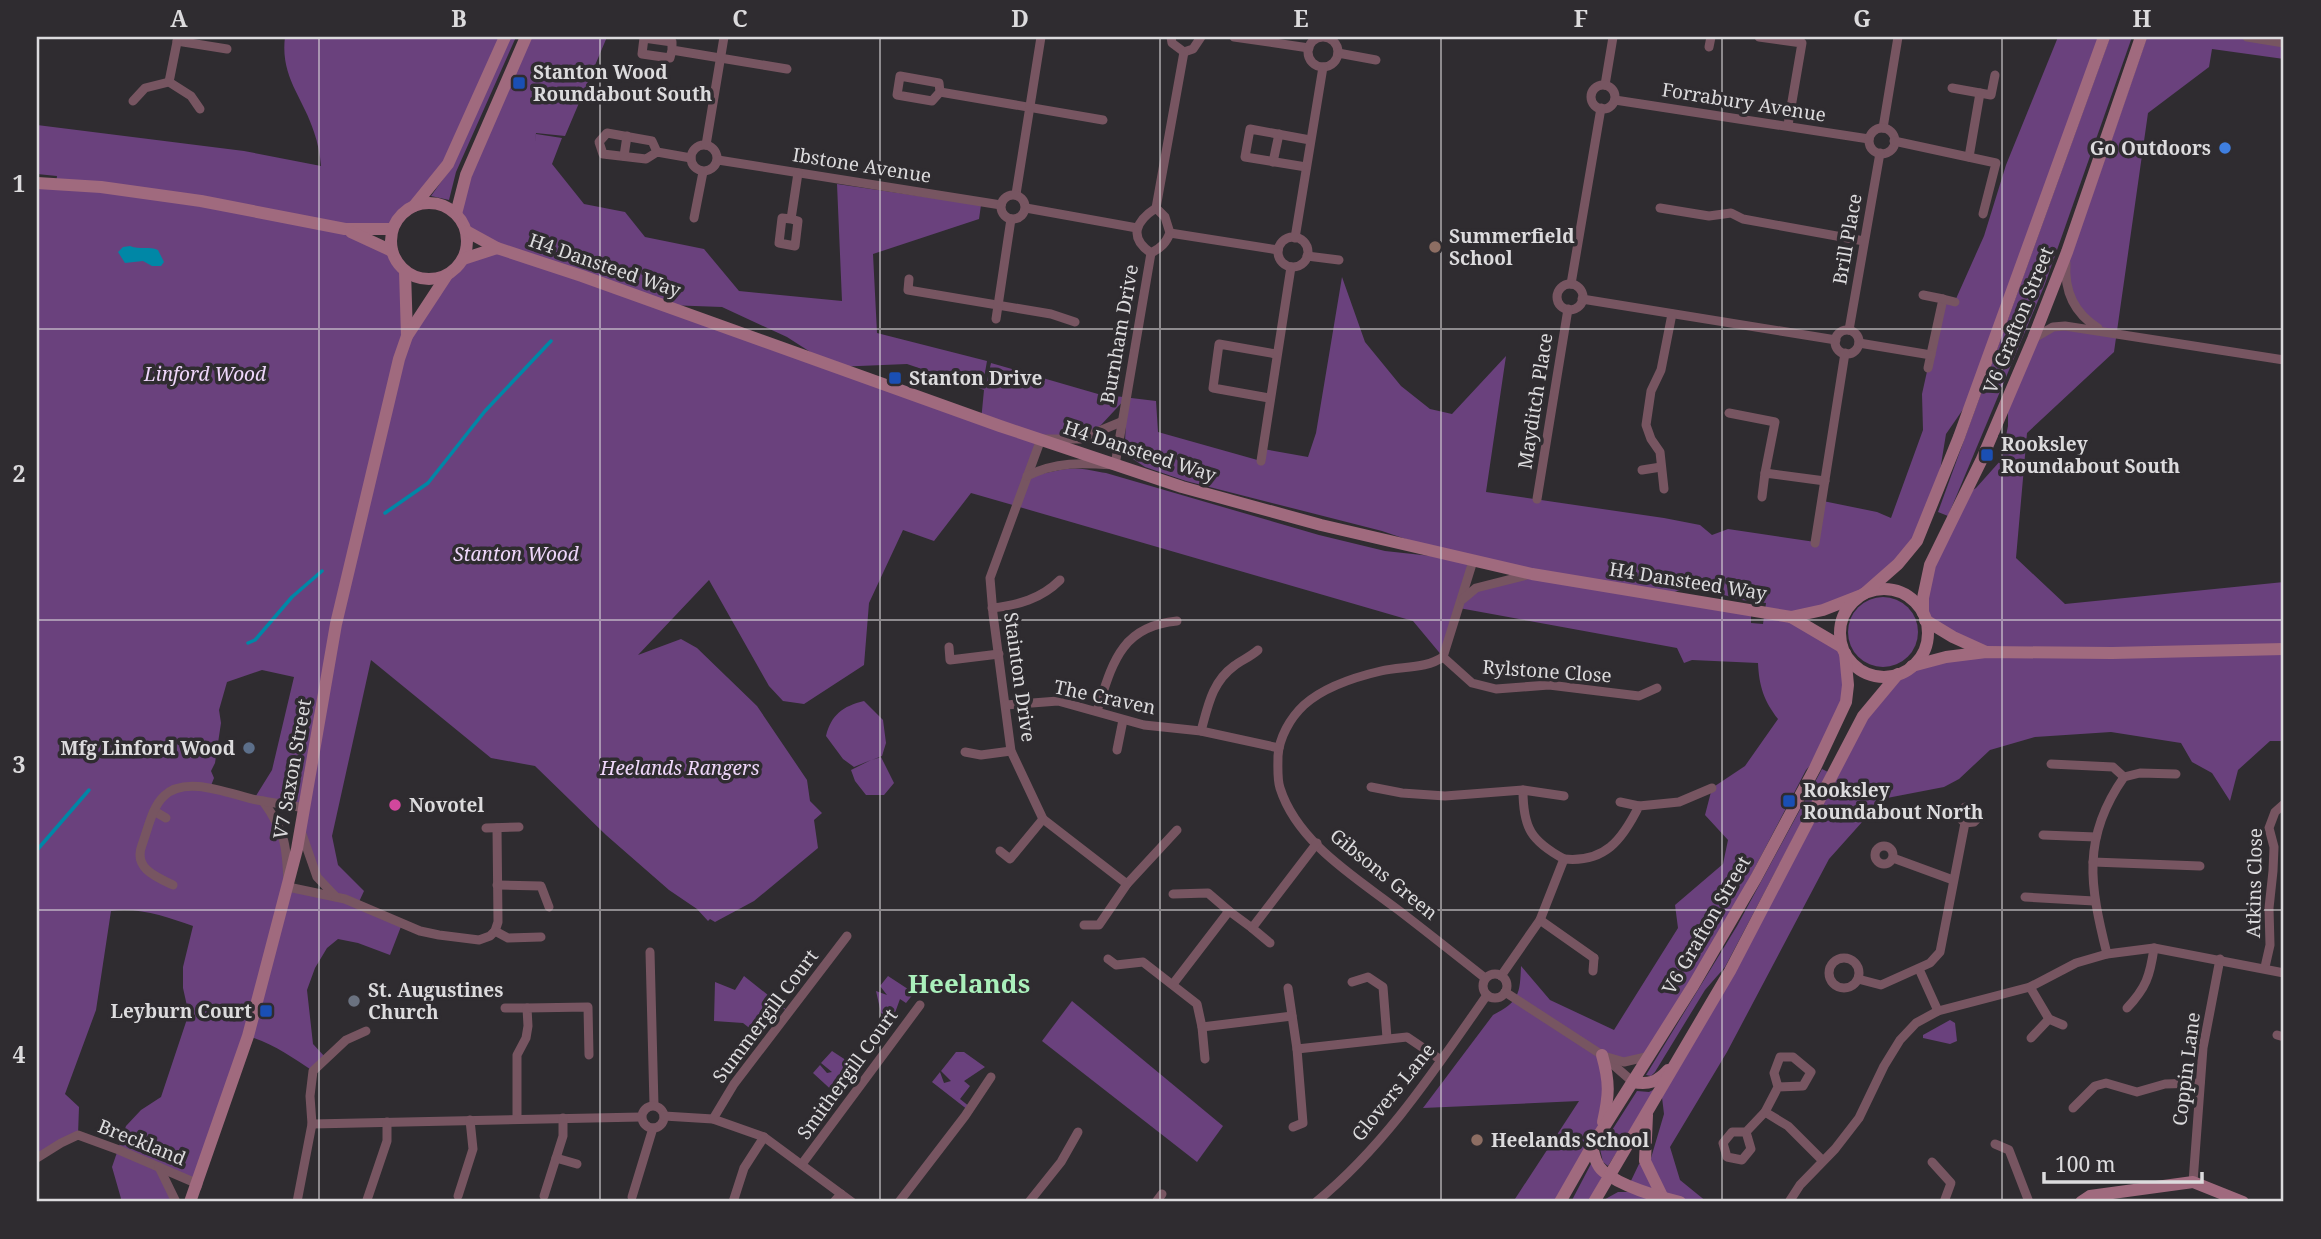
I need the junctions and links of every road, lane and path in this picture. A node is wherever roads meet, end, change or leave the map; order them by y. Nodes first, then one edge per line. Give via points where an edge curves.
1 (505, 37) edge
2 (526, 37) edge
3 (724, 37) edge
4 (1041, 37) edge
5 (1171, 37) edge
6 (1202, 37) edge
7 (1234, 37) edge
8 (1327, 37) edge
9 (1613, 37) edge
10 (1759, 37) edge
11 (1898, 37) edge
12 (2104, 37) edge
13 (2247, 37) edge
14 (177, 39) edge
15 (2142, 39) edge
16 (1802, 40) edge
17 (2284, 43) edge
18 (1309, 48) junction
19 (227, 49) dead end
20 (672, 50) dead end
21 (1184, 52) junction
22 (1338, 53) junction
23 (720, 59) junction
24 (1376, 60) dead end
25 (1323, 67) junction
26 (787, 69) dead end
27 (1995, 75) dead end
28 (169, 82) junction
29 (1605, 85) junction
30 (1952, 88) dead end
31 (940, 93) junction
32 (1979, 93) junction
33 (1615, 100) junction
34 (134, 101) dead end
35 (1030, 108) junction
36 (1601, 108) junction
37 (200, 109) dead end
38 (1103, 120) dead end
39 (1788, 125) junction
40 (1883, 128) junction
41 (1279, 134) junction
42 (627, 136) junction
43 (1869, 139) junction
44 (1310, 140) junction
45 (1894, 141) junction
46 (706, 145) junction
47 (657, 152) junction
48 (1880, 153) junction
49 (624, 156) junction
50 (1969, 157) junction
51 (691, 158) junction
52 (718, 160) junction
53 (1273, 162) junction
54 (1306, 167) junction
55 (703, 172) junction
56 (798, 173) junction
57 (37, 183) edge
58 (1016, 194) junction
59 (1001, 205) junction
60 (414, 206) junction
61 (1026, 208) junction
62 (1156, 208) junction
63 (1660, 208) dead end
64 (456, 214) junction
65 (1983, 214) dead end
66 (694, 219) dead end
67 (791, 219) dead end
68 (1011, 219) junction
69 (340, 228) junction
70 (1138, 228) junction
71 (392, 229) junction
72 (466, 231) junction
73 (1170, 233) junction
74 (1295, 237) junction
75 (1864, 241) junction
76 (497, 248) junction
77 (1278, 250) junction
78 (392, 251) junction
79 (2067, 252) junction
80 (1151, 253) junction
81 (1307, 256) junction
82 (463, 259) junction
83 (1339, 260) dead end
84 (1291, 267) junction
85 (405, 271) junction
86 (447, 275) junction
87 (909, 279) dead end
88 (1572, 284) junction
89 (1923, 295) dead end
90 (1582, 299) junction
91 (1943, 299) junction
92 (1955, 302) dead end
93 (998, 306) junction
94 (1568, 309) junction
95 (1672, 314) junction
96 (996, 319) dead end
97 (1075, 322) dead end
98 (1849, 330) junction
99 (2102, 331) junction
100 (407, 336) junction
101 (2033, 339) junction
102 (1836, 340) junction
103 (1859, 344) junction
104 (1845, 353) junction
105 (1276, 354) junction
106 (1931, 355) junction
107 (2284, 360) edge
108 (1928, 369) dead end
109 (1269, 398) junction
110 (1729, 413) dead end
111 (1121, 422) junction
112 (1041, 439) junction
113 (1261, 461) dead end
114 (1115, 465) junction
115 (1661, 467) junction
116 (1642, 470) dead end
117 (1765, 473) junction
118 (1027, 476) junction
119 (1825, 481) junction
120 (1664, 489) dead end
121 (1762, 497) dead end
122 (1537, 499) dead end
123 (1815, 542) dead end
124 (1473, 561) junction
125 (1532, 574) junction
126 (1060, 580) dead end
127 (1862, 595) junction
128 (1461, 600) junction
129 (992, 608) junction
130 (1785, 616) junction
131 (1924, 616) junction
132 (1177, 621) dead end
133 (949, 647) dead end
134 (2284, 649) edge
135 (1258, 650) dead end
136 (1843, 650) junction
137 (1988, 652) junction
138 (999, 654) junction
139 (1443, 657) junction
140 (1912, 666) junction
141 (1898, 674) junction
142 (1657, 688) dead end
143 (1006, 705) junction
144 (1097, 711) junction
145 (1123, 720) junction
146 (1202, 731) junction
147 (1279, 748) junction
148 (1117, 750) dead end
149 (1011, 751) junction
150 (965, 752) dead end
151 (2051, 764) dead end
152 (2176, 774) dead end
153 (2124, 777) junction
154 (1371, 787) dead end
155 (1712, 788) dead end
156 (1523, 790) junction
157 (1564, 796) dead end
158 (262, 800) junction
159 (1620, 802) dead end
160 (2284, 804) edge
161 (1639, 806) junction
162 (305, 808) junction
163 (154, 811) junction
164 (166, 818) dead end
165 (1044, 819) junction
166 (1965, 823) dead end
167 (519, 827) dead end
168 (486, 828) dead end
169 (497, 828) junction
170 (301, 829) junction
171 (1177, 830) dead end
172 (2043, 835) dead end
173 (2096, 837) junction
174 (1317, 843) junction
175 (1000, 851) dead end
176 (1893, 858) dead end
177 (1564, 859) junction
178 (2093, 862) junction
179 (141, 863) junction
180 (2200, 866) dead end
181 (133, 871) dead end
182 (1953, 880) junction
183 (1127, 884) junction
184 (173, 885) dead end
185 (497, 885) junction
186 (288, 887) junction
187 (1173, 894) dead end
188 (336, 897) junction
189 (2025, 897) dead end
190 (2094, 901) junction
191 (548, 907) dead end
192 (1229, 911) junction
193 (1540, 920) junction
194 (1084, 925) dead end
195 (1252, 928) junction
196 (495, 931) junction
197 (847, 936) dead end
198 (541, 937) dead end
199 (1270, 943) dead end
200 (2154, 948) junction
201 (650, 952) dead end
202 (2107, 954) junction
203 (1108, 960) dead end
204 (2220, 960) junction
205 (2265, 967) junction
206 (1919, 969) junction
207 (1593, 971) dead end
208 (2284, 972) edge
209 (1501, 976) junction
210 (1485, 978) junction
211 (1858, 979) dead end
212 (1352, 982) dead end
213 (1173, 984) junction
214 (2030, 987) junction
215 (1288, 988) dead end
216 (1505, 992) junction
217 (1487, 995) junction
218 (920, 1005) dead end
219 (505, 1008) dead end
220 (527, 1008) junction
221 (2127, 1008) dead end
222 (1938, 1011) junction
223 (1292, 1016) junction
224 (2049, 1019) junction
225 (2063, 1026) dead end
226 (1202, 1027) junction
227 (366, 1031) dead end
228 (1387, 1038) junction
229 (2031, 1038) dead end
230 (1297, 1049) junction
231 (589, 1055) dead end
232 (1602, 1055) junction
233 (1650, 1056) junction
234 (1680, 1057) junction
235 (1205, 1059) dead end
236 (1441, 1060) junction
237 (991, 1077) dead end
238 (1633, 1082) junction
239 (2200, 1083) junction
240 (1778, 1087) dead end
241 (654, 1105) junction
242 (2073, 1108) dead end
243 (1647, 1111) junction
244 (1765, 1112) junction
245 (641, 1116) junction
246 (664, 1116) junction
247 (517, 1118) junction
248 (563, 1118) junction
249 (713, 1119) junction
250 (470, 1120) junction
251 (387, 1122) junction
252 (312, 1124) junction
253 (1293, 1127) dead end
254 (653, 1128) junction
255 (1078, 1132) dead end
256 (1746, 1132) dead end
257 (1600, 1133) junction
258 (764, 1137) junction
259 (1995, 1144) dead end
260 (1592, 1146) junction
261 (37, 1158) edge
262 (556, 1158) junction
263 (1822, 1160) junction
264 (1932, 1162) dead end
265 (577, 1164) dead end
266 (802, 1164) junction
267 (159, 1167) junction
268 (1610, 1175) junction
269 (2193, 1182) junction
270 (198, 1184) junction
271 (841, 1194) junction
272 (458, 1196) dead end
273 (544, 1196) dead end
274 (632, 1197) dead end
275 (1662, 1198) junction
276 (367, 1200) dead end
277 (176, 1202) edge
278 (192, 1202) edge
279 (297, 1202) edge
280 (733, 1202) edge
281 (834, 1202) edge
282 (852, 1202) edge
283 (898, 1202) edge
284 (1029, 1202) edge
285 (1316, 1202) edge
286 (1560, 1202) edge
287 (1594, 1202) edge
288 (1680, 1202) edge
289 (1788, 1202) edge
290 (1944, 1202) edge
291 (2029, 1202) edge
292 (2081, 1202) edge
293 (2243, 1202) edge

1 - 60 street via 448,164
2 - 64 street via 471,163
3 - 23 street
4 - 35 street
5 - 21 street
6 - 21 street
7 - 18 street
8 - 18 street via 1317,38
8 - 22 street
9 - 29 street, Mayditch Place
10 - 16 street
11 - 40 street
12 - 127 street, V6 Grafton Street via 1917,541
13 - 17 street
14 - 19 street
14 - 28 street
15 - 79 street, V6 Grafton Street
16 - 39 street
18 - 25 street via 1310,59
20 - 23 street
21 - 62 street
22 - 24 street
22 - 25 street via 1334,62
23 - 26 street
23 - 46 street
25 - 44 street
27 - 32 street via 1991,95
28 - 34 street via 145,88
28 - 37 street via 191,96
29 - 33 street via 1613,90
29 - 36 street, Mayditch Place via 1595,88 1591,96
30 - 32 street
31 - 31 street via 939,83 900,76 897,95 932,101
31 - 35 street
32 - 50 street
33 - 36 street
33 - 39 street, Forrabury Avenue
35 - 38 street
35 - 58 street
36 - 88 street, Mayditch Place
39 - 43 street, Forrabury Avenue
40 - 43 street via 1872,132
40 - 45 street
41 - 44 street
41 - 53 street
41 - 53 street via 1250,130 1245,157
42 - 47 street via 652,141
42 - 49 street
42 - 49 street via 607,133 599,142 603,154
43 - 48 street via 1870,147
44 - 54 street
45 - 48 street via 1888,152
45 - 50 street
46 - 51 street via 697,147
46 - 52 street
47 - 49 street via 646,159
47 - 51 street
48 - 75 street, Brill Place
50 - 65 street via 2001,164
51 - 55 street
52 - 55 street
52 - 56 street, Ibstone Avenue
53 - 54 street
54 - 74 street
55 - 66 street
56 - 59 street, Ibstone Avenue
56 - 67 street
57 - 69 street via 201,201
58 - 59 street
58 - 61 street
59 - 68 street via 1002,213
60 - 64 street via 436,204
60 - 71 street via 404,211
61 - 68 street via 1019,218
61 - 70 street
62 - 70 street
62 - 73 street
63 - 75 street via 1709,216 1731,214
64 - 72 street
68 - 93 street
69 - 71 street
69 - 78 street
70 - 80 street via 1139,240
71 - 78 street
72 - 76 street, H4 Dansteed Way
72 - 82 street
73 - 77 street
73 - 80 street
74 - 77 street via 1282,242
74 - 81 street via 1307,246
75 - 98 street, Brill Place
76 - 82 street
76 - 112 street, H4 Dansteed Way
77 - 84 street via 1280,259
78 - 85 street
79 - 99 street via 2066,279 2073,302 2080,316
79 - 101 street, V6 Grafton Street
80 - 111 street, Burnham Drive
81 - 83 street
81 - 84 street via 1303,263
82 - 86 street
84 - 105 street
85 - 86 street via 425,279
85 - 100 street, V7 Saxon Street
86 - 100 street, V7 Saxon Street
87 - 93 street via 908,290
88 - 90 street via 1581,291
88 - 94 street, Mayditch Place via 1558,293 1558,301
89 - 91 street
90 - 94 street, Mayditch Place via 1579,306
90 - 95 street
91 - 92 street
91 - 106 street
93 - 96 street
93 - 97 street
94 - 122 street, Mayditch Place
95 - 102 street
95 - 115 street via 1646,425 1660,452
98 - 102 street via 1839,333
98 - 103 street via 1856,333
99 - 101 street via 2053,327
99 - 107 street
100 - 162 street, V7 Saxon Street via 336,624
101 - 131 street, V6 Grafton Street via 1926,580
102 - 104 street
103 - 104 street
103 - 106 street
104 - 119 street
105 - 109 street
105 - 109 street via 1219,344 1213,388
106 - 108 street
109 - 113 street
110 - 117 street via 1775,422
111 - 112 street, Burnham Drive via 1080,439
111 - 114 street, Burnham Drive
112 - 114 street, H4 Dansteed Way
112 - 118 street, Stainton Drive
114 - 118 street via 1062,463
114 - 124 street, H4 Dansteed Way via 1321,525
115 - 116 street
115 - 120 street
117 - 119 street
117 - 121 street
118 - 129 street, Stainton Drive via 990,578
119 - 123 street
124 - 125 street, H4 Dansteed Way
124 - 128 street
125 - 128 street via 1476,588
125 - 130 street, H4 Dansteed Way
126 - 129 street via 1048,592 1020,604
127 - 130 street, H4 Dansteed Way via 1823,610
127 - 131 street via 1885,589 1898,592
127 - 136 street via 1842,621
128 - 139 street
129 - 138 street, Stainton Drive
130 - 136 street, H4 Dansteed Way
131 - 137 street via 1952,637
131 - 140 street via 1927,639
132 - 144 street via 1158,623 1127,642 1115,658
133 - 138 street via 950,660
134 - 137 street
135 - 146 street via 1219,680
136 - 141 street via 1869,674
136 - 233 street, V6 Grafton Street via 1846,702 1833,732 1756,878
137 - 140 street
138 - 143 street, Stainton Drive
139 - 142 street, Rylstone Close via 1472,683 1496,689 1549,685 1639,696
139 - 147 street, Gibsons Green via 1435,663 1381,671 1330,688 1303,706 1286,727
140 - 141 street
141 - 234 street, V6 Grafton Street via 1863,716
143 - 144 street, The Craven via 1058,701
143 - 149 street, Stainton Drive
144 - 145 street, The Craven
145 - 146 street, The Craven
145 - 148 street
146 - 147 street, The Craven
147 - 174 street, Gibsons Green via 1279,787 1295,818
149 - 150 street
149 - 165 street, Stainton Drive
151 - 153 street via 2113,767
152 - 153 street
153 - 173 street via 2104,808
154 - 156 street via 1445,796
155 - 161 street via 1679,802
156 - 157 street
156 - 177 street via 1530,834
158 - 162 street
158 - 163 street via 185,787 164,796
158 - 186 street via 284,836
159 - 161 street
160 - 205 street, Atkins Close via 2269,828 2274,847
161 - 177 street via 1629,827 1604,852 1583,861
162 - 170 street, V7 Saxon Street
163 - 164 street
163 - 179 street via 140,849
165 - 175 street via 1010,859
165 - 183 street, Stainton Drive
166 - 182 street
167 - 169 street
168 - 169 street
169 - 185 street
170 - 186 street, V7 Saxon Street
170 - 188 street via 317,877
171 - 183 street
172 - 173 street
173 - 178 street
174 - 195 street
174 - 210 street, Gibsons Green
176 - 182 street
177 - 193 street
178 - 180 street
178 - 190 street
179 - 181 street
179 - 184 street via 148,873
182 - 206 street via 1940,953
183 - 194 street via 1099,925
185 - 191 street via 541,886
185 - 196 street
186 - 188 street
186 - 270 street, V7 Saxon Street via 229,1096
187 - 192 street via 1208,892
188 - 196 street via 420,931 479,940
189 - 190 street
190 - 202 street
192 - 195 street
192 - 213 street
193 - 207 street via 1598,956
193 - 209 street
195 - 199 street
196 - 198 street via 508,938
197 - 249 street, Summergill Court via 734,1084
200 - 202 street
200 - 204 street
200 - 221 street via 2143,992
201 - 241 street
202 - 214 street via 2076,963
203 - 213 street via 1116,965 1143,962
204 - 205 street
204 - 239 street, Coppin Lane
205 - 208 street
206 - 211 street via 1881,985
206 - 222 street
209 - 210 street
209 - 216 street
210 - 217 street
212 - 228 street via 1368,977 1383,987
213 - 226 street via 1197,1004
214 - 222 street
214 - 224 street
215 - 223 street
216 - 217 street via 1499,997
216 - 232 street
217 - 236 street, Glovers Lane
218 - 266 street, Smithergill Court
219 - 220 street
220 - 231 street via 588,1007
220 - 247 street via 526,1038 517,1055
222 - 263 street via 1900,1040 1859,1118
223 - 226 street
223 - 230 street
224 - 225 street
224 - 229 street
226 - 235 street
227 - 252 street via 346,1040 313,1071
228 - 230 street
228 - 236 street via 1407,1037
230 - 253 street via 1303,1123
232 - 233 street via 1624,1062
232 - 238 street
232 - 257 street via 1609,1094
233 - 238 street, V6 Grafton Street
234 - 238 street via 1660,1079 1649,1084
234 - 243 street, V6 Grafton Street
236 - 285 street, Glovers Lane via 1415,1098
237 - 283 street
238 - 257 street, V6 Grafton Street
239 - 242 street via 2165,1084 2137,1093 2106,1083 2095,1086
239 - 269 street, Coppin Lane
240 - 244 street
241 - 245 street via 646,1107
241 - 246 street
243 - 268 street, V6 Grafton Street
243 - 275 street via 1645,1161
244 - 256 street
244 - 263 street via 1788,1126
245 - 248 street
245 - 254 street via 646,1126
246 - 249 street
246 - 254 street via 660,1126
247 - 248 street
247 - 250 street
248 - 262 street
249 - 258 street
250 - 251 street
250 - 272 street via 473,1149
251 - 252 street
251 - 276 street via 387,1140
252 - 279 street
254 - 274 street
255 - 284 street
257 - 260 street, V6 Grafton Street
258 - 266 street
258 - 280 street via 744,1168
259 - 291 street via 2009,1150
260 - 268 street via 1597,1163
260 - 286 street, V6 Grafton Street
261 - 267 street, Breckland via 78,1135
262 - 265 street
262 - 273 street
263 - 289 street
264 - 290 street via 1951,1184
266 - 271 street
267 - 270 street, Breckland
267 - 277 street
268 - 275 street
268 - 287 street, V6 Grafton Street
269 - 292 street via 2090,1196
269 - 293 street
270 - 278 street, V7 Saxon Street
271 - 281 street
271 - 282 street
275 - 288 street

